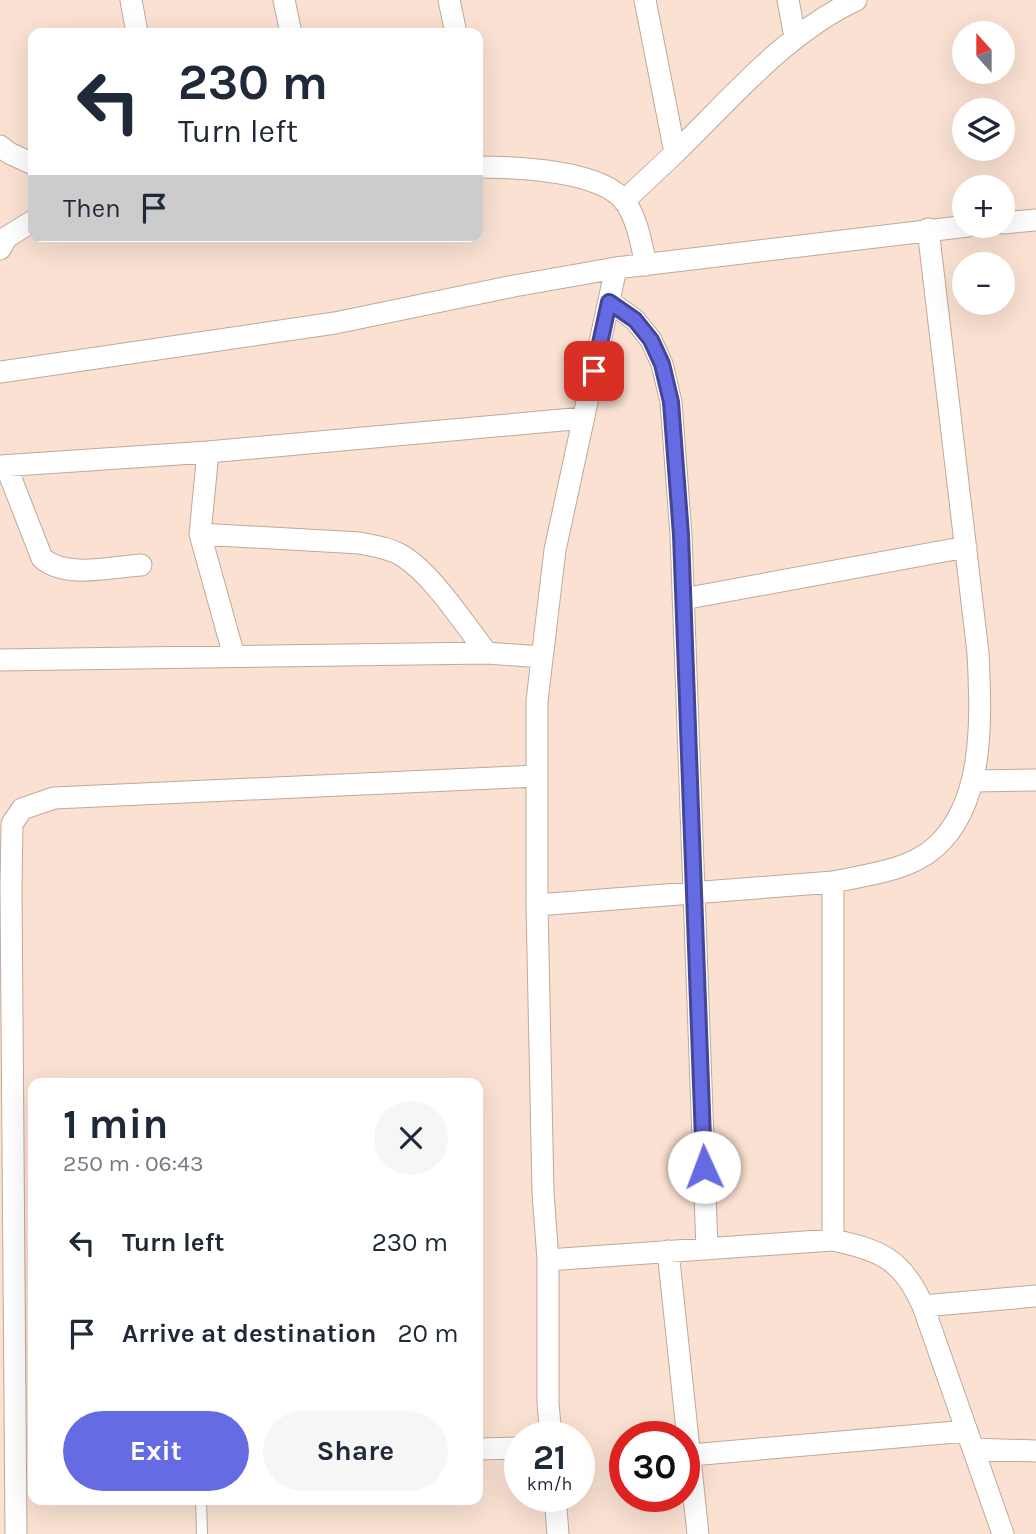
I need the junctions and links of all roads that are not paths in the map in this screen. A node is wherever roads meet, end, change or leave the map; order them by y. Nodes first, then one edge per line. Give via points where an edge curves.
1 (131, 0) edge
2 (284, 0) edge
3 (449, 0) edge
4 (645, 0) edge
5 (788, 0) edge
6 (856, 0) edge
7 (135, 28) edge
8 (290, 28) edge
9 (455, 28) edge
10 (795, 37) junction
11 (0, 145) edge
12 (675, 153) junction
13 (483, 161) edge
14 (28, 162) edge
15 (624, 201) junction
16 (1036, 220) edge
17 (1015, 222) edge
18 (28, 224) edge
19 (952, 227) edge
20 (928, 229) junction
21 (0, 249) edge
22 (646, 265) junction
23 (616, 268) junction
24 (609, 302) junction
25 (0, 372) edge
26 (584, 418) junction
27 (208, 452) junction
28 (3, 466) edge
29 (200, 534) junction
30 (966, 547) junction
31 (141, 565) dead end
32 (683, 599) junction
33 (487, 653) junction
34 (234, 656) junction
35 (542, 657) junction
36 (0, 660) edge
37 (537, 776) junction
38 (1036, 780) edge
39 (974, 782) junction
40 (832, 882) junction
41 (6, 888) edge
42 (694, 893) junction
43 (537, 905) junction
44 (833, 1240) junction
45 (707, 1249) junction
46 (668, 1251) junction
47 (548, 1260) junction
48 (1036, 1296) edge
49 (923, 1306) junction
50 (550, 1421) edge
51 (687, 1421) edge
52 (970, 1440) junction
53 (504, 1448) edge
54 (483, 1449) edge
55 (1036, 1451) edge
56 (700, 1455) edge
57 (24, 1459) edge
58 (201, 1505) edge
59 (556, 1512) edge
60 (696, 1512) edge
61 (16, 1534) edge
62 (202, 1534) edge
63 (558, 1534) edge
64 (698, 1534) edge
65 (1003, 1534) edge

1 - 7 street
2 - 8 street
3 - 9 street
4 - 12 street
5 - 10 street
6 - 10 street
10 - 12 street
11 - 14 street
12 - 15 street
13 - 15 street via 570,174 604,184
15 - 22 street via 637,223
16 - 17 street
18 - 21 street via 7,237
19 - 20 street
20 - 22 street
20 - 30 street
22 - 23 street
23 - 24 street
23 - 25 street via 335,323
24 - 26 street
24 - 32 street via 635,320 662,364 671,402
26 - 27 street
26 - 35 street via 555,550
27 - 28 street
27 - 29 street
28 - 31 street via 42,558 50,565 68,570
29 - 33 street via 360,543 401,555 424,572
29 - 34 street
30 - 32 street
30 - 39 street via 980,691
32 - 42 street
33 - 34 street
33 - 35 street
34 - 36 street
35 - 37 street
37 - 41 street via 54,798 22,809 12,824
37 - 43 street
38 - 39 street
39 - 40 street via 950,832 932,850 909,863
40 - 42 street
40 - 44 street
41 - 57 street
42 - 43 street
42 - 45 street
43 - 47 street
44 - 45 street
44 - 49 street via 866,1247 892,1261 914,1286
45 - 46 street
46 - 47 street
46 - 51 street
47 - 50 street
48 - 49 street
49 - 52 street
52 - 55 street
52 - 56 street
52 - 65 street
53 - 54 street
57 - 61 street
58 - 62 lane
59 - 63 street
60 - 64 street

